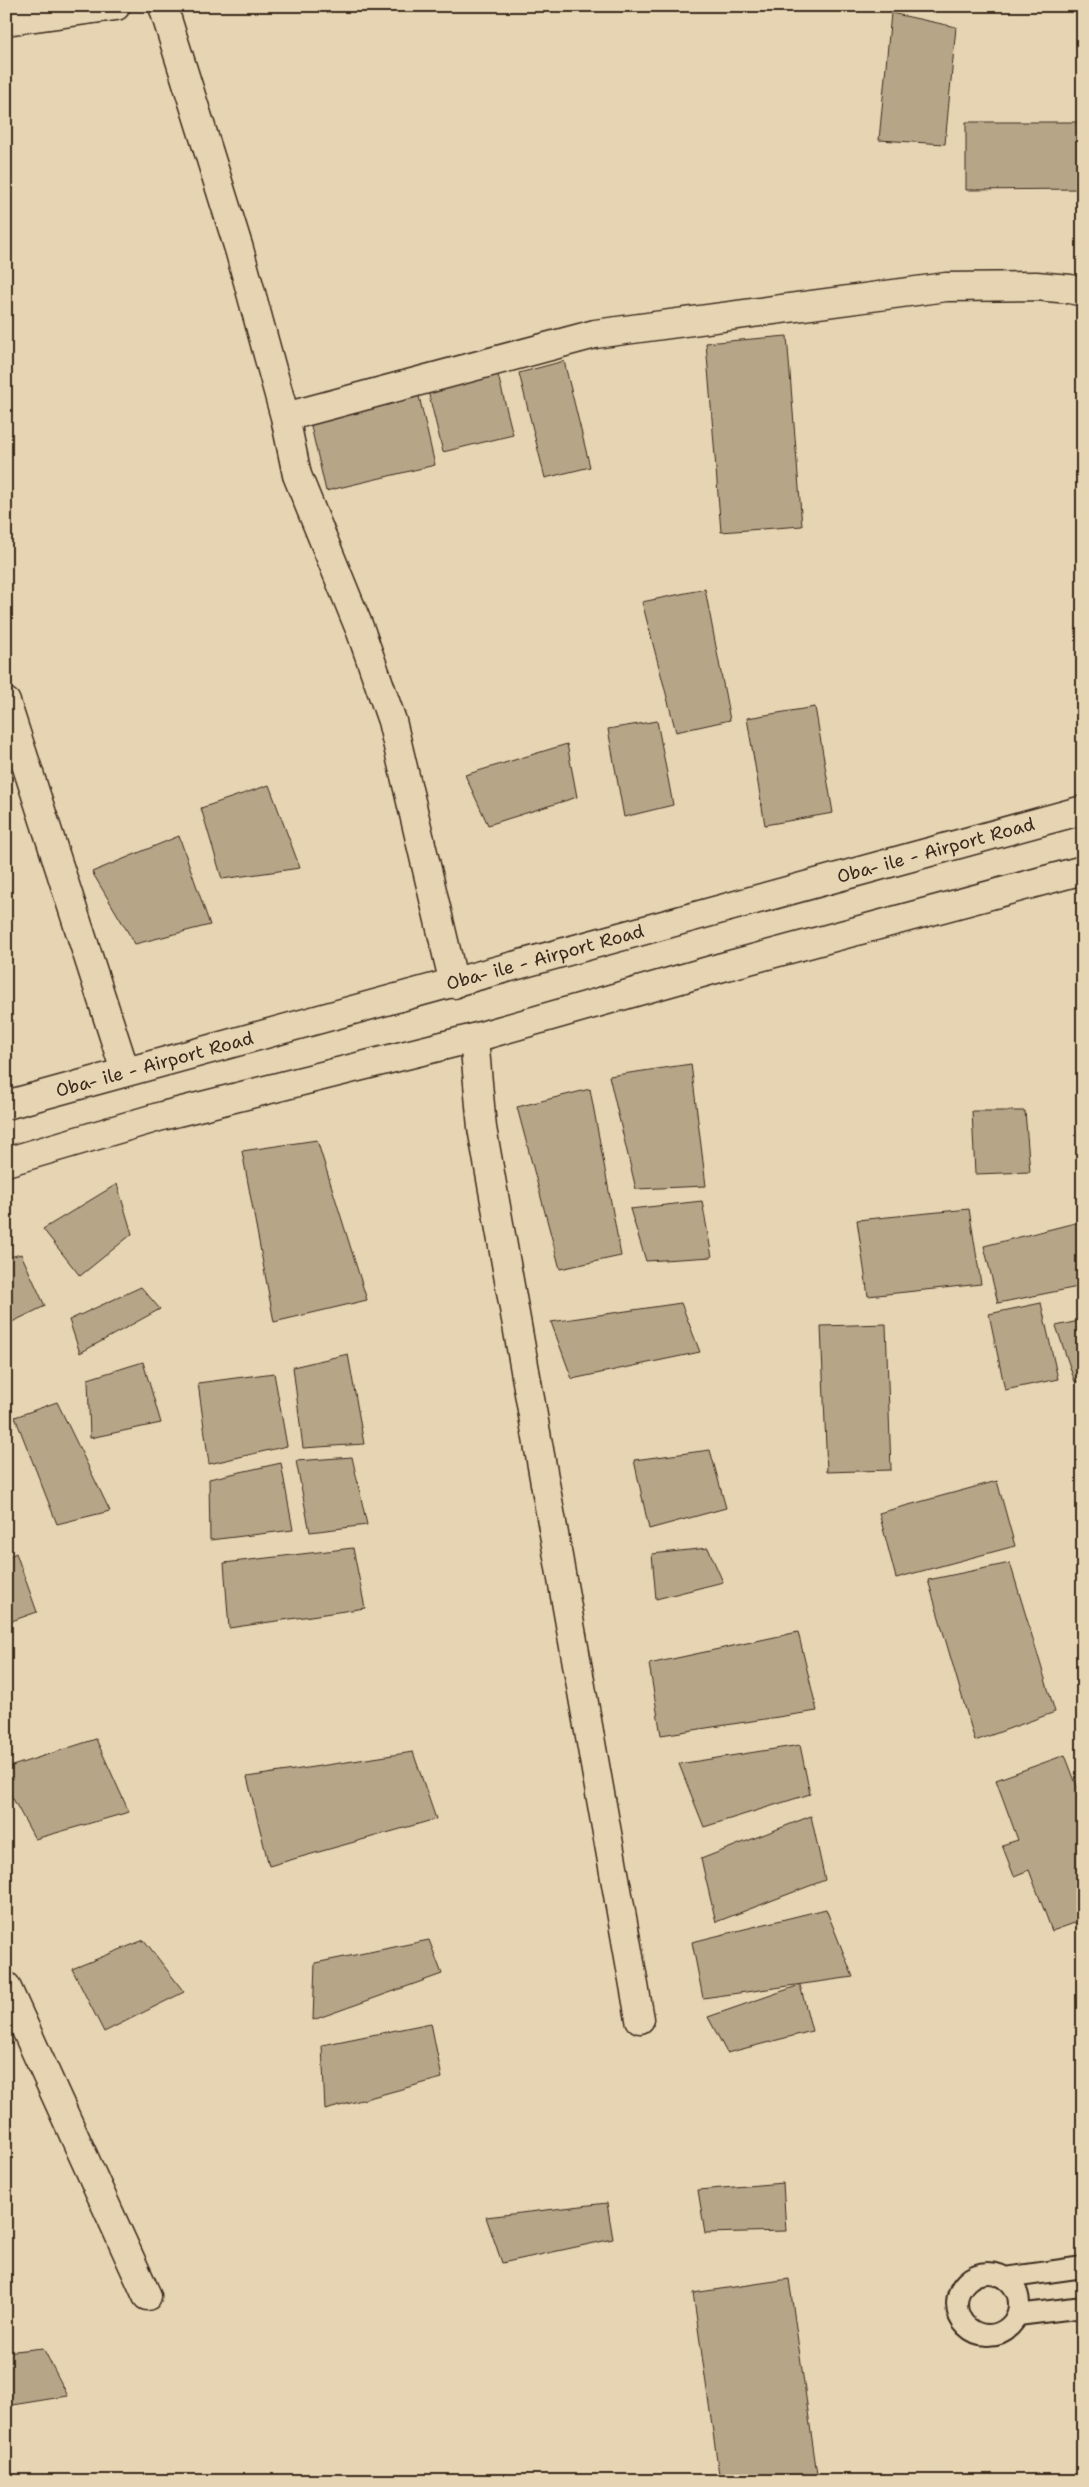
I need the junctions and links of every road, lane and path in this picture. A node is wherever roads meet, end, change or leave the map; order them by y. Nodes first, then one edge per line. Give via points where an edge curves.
1 (116, 6) edge
2 (163, 6) edge
3 (6, 21) edge
4 (1083, 292) edge
5 (285, 417) junction
6 (6, 702) edge
7 (1083, 810) edge
8 (1083, 870) edge
9 (454, 984) junction
10 (474, 1038) junction
11 (126, 1071) junction
12 (6, 1105) edge
13 (6, 1162) edge
14 (6, 1986) edge
15 (640, 2019) dead end
16 (1083, 2266) edge
17 (1005, 2278) junction
18 (147, 2296) dead end
19 (1083, 2307) edge
20 (1018, 2315) junction

1 - 3 street
2 - 5 street via 239,249
4 - 5 street via 1036,286 946,287 595,334
5 - 9 street via 297,474 361,632 392,721
6 - 11 street
7 - 9 street, Oba- ile - Airport Road
8 - 10 street
9 - 11 street, Oba- ile - Airport Road
10 - 13 street via 162,1116
10 - 15 street via 482,1128
11 - 12 street, Oba- ile - Airport Road
14 - 18 street
16 - 17 lane
17 - 20 lane via 1015,2288 1019,2301
17 - 20 lane via 992,2272 978,2274 966,2281 958,2293 956,2307 960,2321 983,2336 1009,2328
19 - 20 lane

